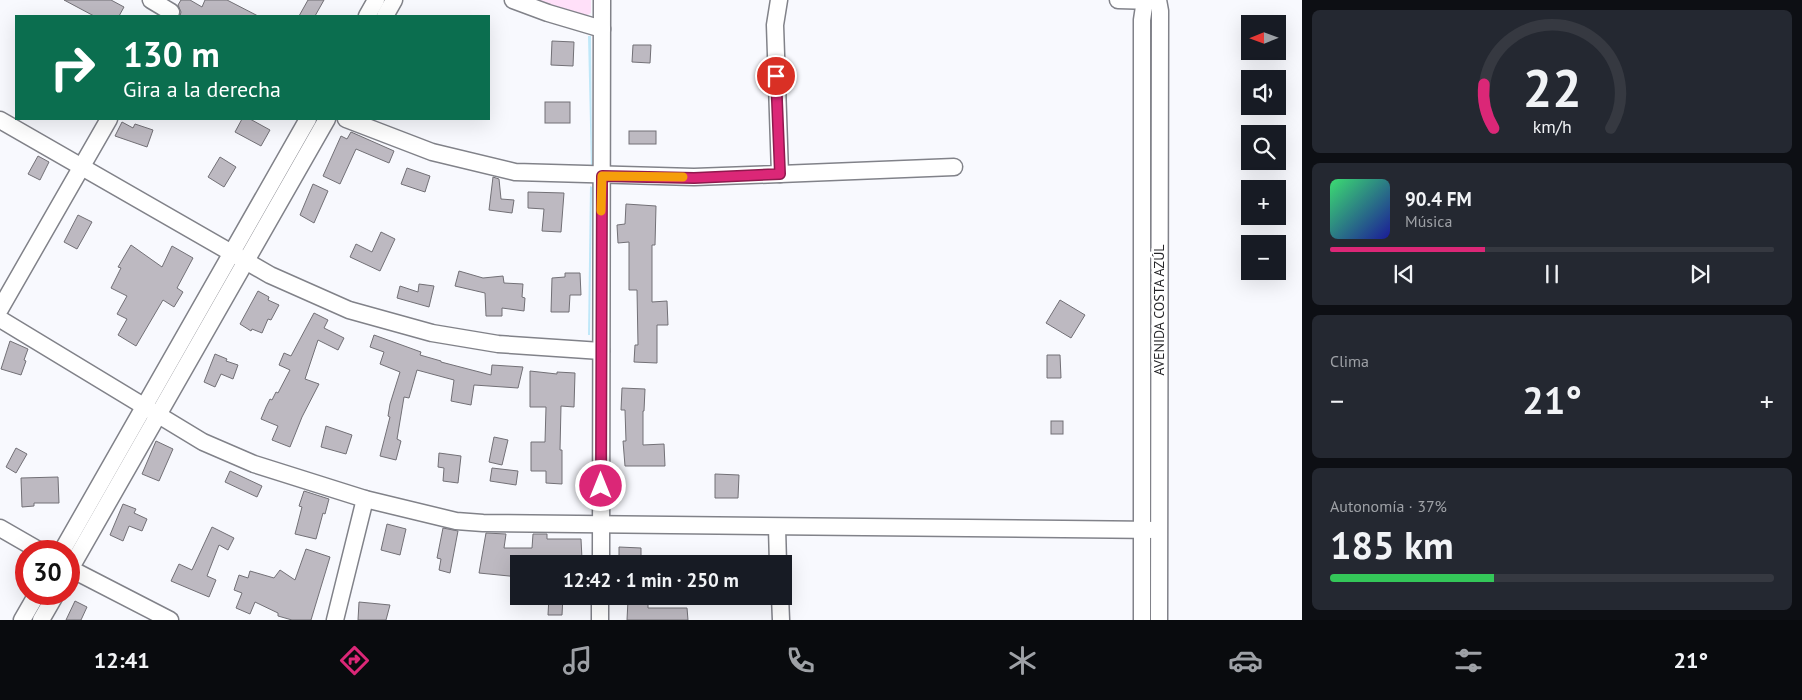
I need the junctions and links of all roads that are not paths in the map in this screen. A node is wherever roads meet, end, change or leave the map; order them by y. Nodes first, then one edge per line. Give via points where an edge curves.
1 (151, 0) edge
2 (376, 0) edge
3 (394, 0) edge
4 (514, 0) edge
5 (602, 0) edge
6 (778, 0) edge
7 (1118, 0) edge
8 (1151, 0) edge
9 (173, 9) edge
10 (368, 15) edge
11 (386, 15) edge
12 (602, 29) junction
13 (0, 120) edge
14 (109, 120) edge
15 (307, 120) edge
16 (326, 120) edge
17 (349, 120) edge
18 (82, 167) junction
19 (954, 167) dead end
20 (780, 174) junction
21 (602, 176) junction
22 (238, 257) junction
23 (0, 309) edge
24 (0, 320) edge
25 (601, 351) junction
26 (1141, 358) junction
27 (1158, 358) junction
28 (151, 410) junction
29 (365, 499) junction
30 (601, 525) junction
31 (777, 527) junction
32 (0, 528) edge
33 (1141, 530) junction
34 (1158, 530) junction
35 (21, 540) edge
36 (69, 540) edge
37 (80, 548) edge
38 (600, 555) edge
39 (778, 555) edge
40 (80, 575) edge
41 (31, 605) edge
42 (50, 605) edge
43 (600, 605) edge
44 (780, 605) edge
45 (22, 620) edge
46 (41, 620) edge
47 (170, 620) edge
48 (335, 620) edge
49 (600, 620) edge
50 (780, 620) edge
51 (1142, 620) edge
52 (1159, 620) edge

1 - 9 street
2 - 10 street
3 - 11 street
4 - 12 street via 548,14
5 - 12 street
6 - 20 street via 775,25
7 - 8 street
8 - 26 street, AVENIDA COSTA AZÚL via 1142,30
8 - 27 street, AVENIDA COSTA AZÚL via 1160,11
12 - 21 street
13 - 18 street
14 - 18 street
15 - 22 street
16 - 22 street
17 - 21 street via 432,152 479,165 534,174
18 - 22 street
18 - 23 street
19 - 20 street
20 - 21 street via 694,178
21 - 25 street
22 - 25 street via 349,310 432,332 498,344
22 - 28 street
24 - 28 street
25 - 30 street
26 - 27 street
26 - 33 street, AVENIDA COSTA AZÚL
27 - 34 street, AVENIDA COSTA AZÚL
28 - 29 street via 203,442 254,464
28 - 36 street
28 - 37 street
29 - 30 street via 456,521
29 - 48 street
30 - 31 street
30 - 38 street
31 - 33 street
31 - 39 street
32 - 35 street
33 - 34 street
33 - 51 street, AVENIDA COSTA AZÚL
34 - 52 street, AVENIDA COSTA AZÚL
40 - 47 street
41 - 45 street
42 - 46 street
43 - 49 street
44 - 50 street

